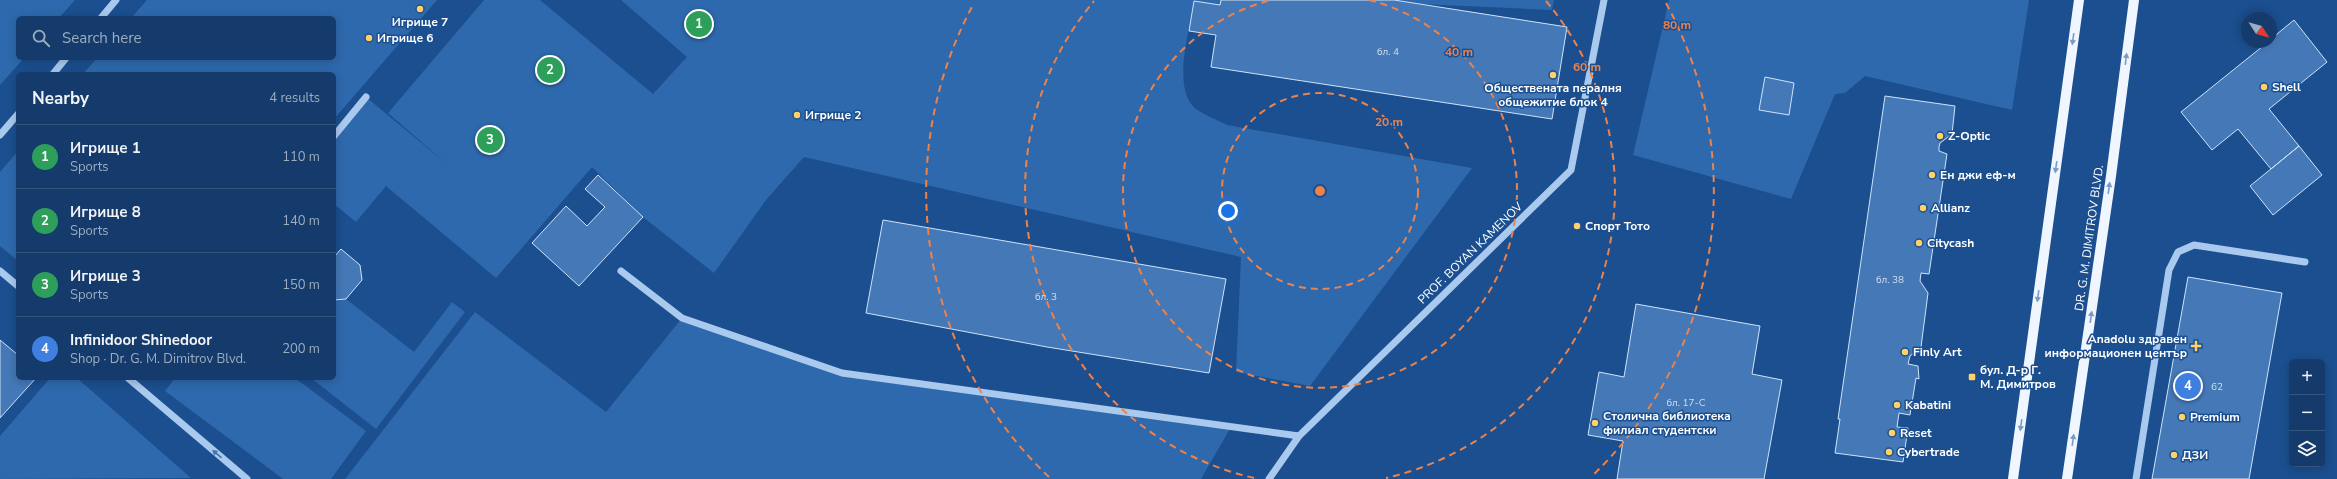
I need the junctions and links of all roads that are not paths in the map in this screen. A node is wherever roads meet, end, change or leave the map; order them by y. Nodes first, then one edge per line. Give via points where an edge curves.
1 (116, 0) edge
2 (1604, 0) edge
3 (2079, 0) edge
4 (2134, 0) edge
5 (102, 16) edge
6 (64, 60) edge
7 (55, 72) edge
8 (366, 97) dead end
9 (16, 116) edge
10 (336, 134) edge
11 (0, 136) edge
12 (2305, 262) dead end
13 (0, 271) edge
14 (621, 271) dead end
15 (16, 284) edge
16 (130, 380) edge
17 (1299, 436) junction
18 (247, 479) edge
19 (1269, 479) edge
20 (2013, 479) edge
21 (2067, 479) edge
22 (2136, 479) edge

1 - 5 street
2 - 17 street, PROF. BOYAN KAMENOV via 1571,170
3 -> 20 main road
21 -> 4 main road, DR. G. M. DIMITROV BLVD.
6 - 7 street
8 - 10 street
9 - 11 street
12 - 22 street via 2194,245 2178,252 2169,270
13 - 15 street
14 - 17 street via 682,318 842,373
18 -> 16 street
17 - 19 street, PROF. BOYAN KAMENOV

